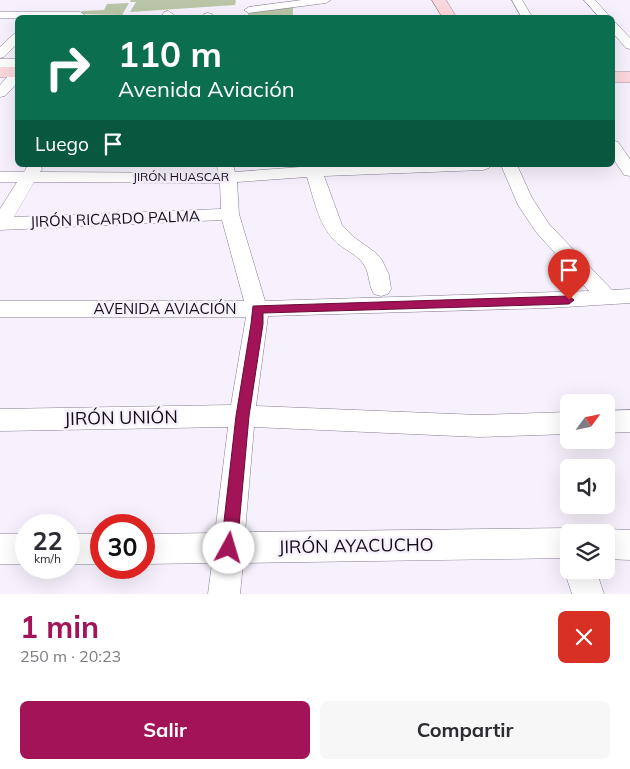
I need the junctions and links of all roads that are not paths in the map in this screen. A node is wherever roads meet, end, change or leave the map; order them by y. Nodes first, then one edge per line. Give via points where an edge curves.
1 (326, 0) edge
2 (439, 0) edge
3 (517, 0) edge
4 (589, 0) edge
5 (289, 2) edge
6 (247, 9) edge
7 (0, 15) edge
8 (15, 15) edge
9 (448, 15) edge
10 (526, 15) edge
11 (603, 15) edge
12 (615, 28) edge
13 (615, 29) edge
14 (630, 30) edge
15 (15, 39) edge
16 (630, 45) edge
17 (0, 54) edge
18 (0, 63) edge
19 (11, 74) edge
20 (615, 77) edge
21 (630, 77) edge
22 (615, 84) edge
23 (630, 84) edge
24 (0, 93) edge
25 (615, 150) edge
26 (624, 165) edge
27 (427, 167) edge
28 (510, 167) edge
29 (33, 171) edge
30 (227, 171) edge
31 (314, 171) junction
32 (0, 178) edge
33 (230, 214) junction
34 (0, 223) edge
35 (381, 289) dead end
36 (630, 296) edge
37 (608, 298) junction
38 (0, 309) edge
39 (257, 309) junction
40 (242, 416) junction
41 (0, 420) edge
42 (630, 421) edge
43 (615, 422) edge
44 (560, 423) edge
45 (560, 543) edge
46 (615, 544) edge
47 (630, 544) edge
48 (155, 548) edge
49 (229, 548) junction
50 (0, 549) edge
51 (15, 549) edge
52 (583, 579) edge
53 (224, 594) edge
54 (588, 594) edge

1 - 5 street
2 - 9 main road
3 - 10 street
4 - 11 street
5 - 6 street
7 - 8 street
12 - 14 street
13 - 16 street
15 - 17 street
18 - 19 street
19 - 24 street
20 - 21 main road
22 - 23 main road
25 - 26 street
27 - 31 street, JIRÓN HUASCAR
28 - 37 street via 535,218
29 - 30 street, JIRÓN HUASCAR
29 - 32 street, JIRÓN HUASCAR
29 - 34 street
30 - 31 street, JIRÓN HUASCAR
30 - 33 street
31 - 35 street via 333,226 379,268
33 - 34 street, JIRÓN RICARDO PALMA
33 - 39 street
36 - 37 street, AVENIDA AVIACIÓN
37 - 39 street, AVENIDA AVIACIÓN
38 - 39 street, AVENIDA AVIACIÓN
39 - 40 street
40 - 41 street, JIRÓN UNIÓN
40 - 44 street, JIRÓN UNIÓN via 479,426
40 - 49 street
42 - 43 street
45 - 49 street, JIRÓN AYACUCHO
46 - 47 street
48 - 49 street, JIRÓN AYACUCHO
49 - 53 street
50 - 51 street
52 - 54 street

